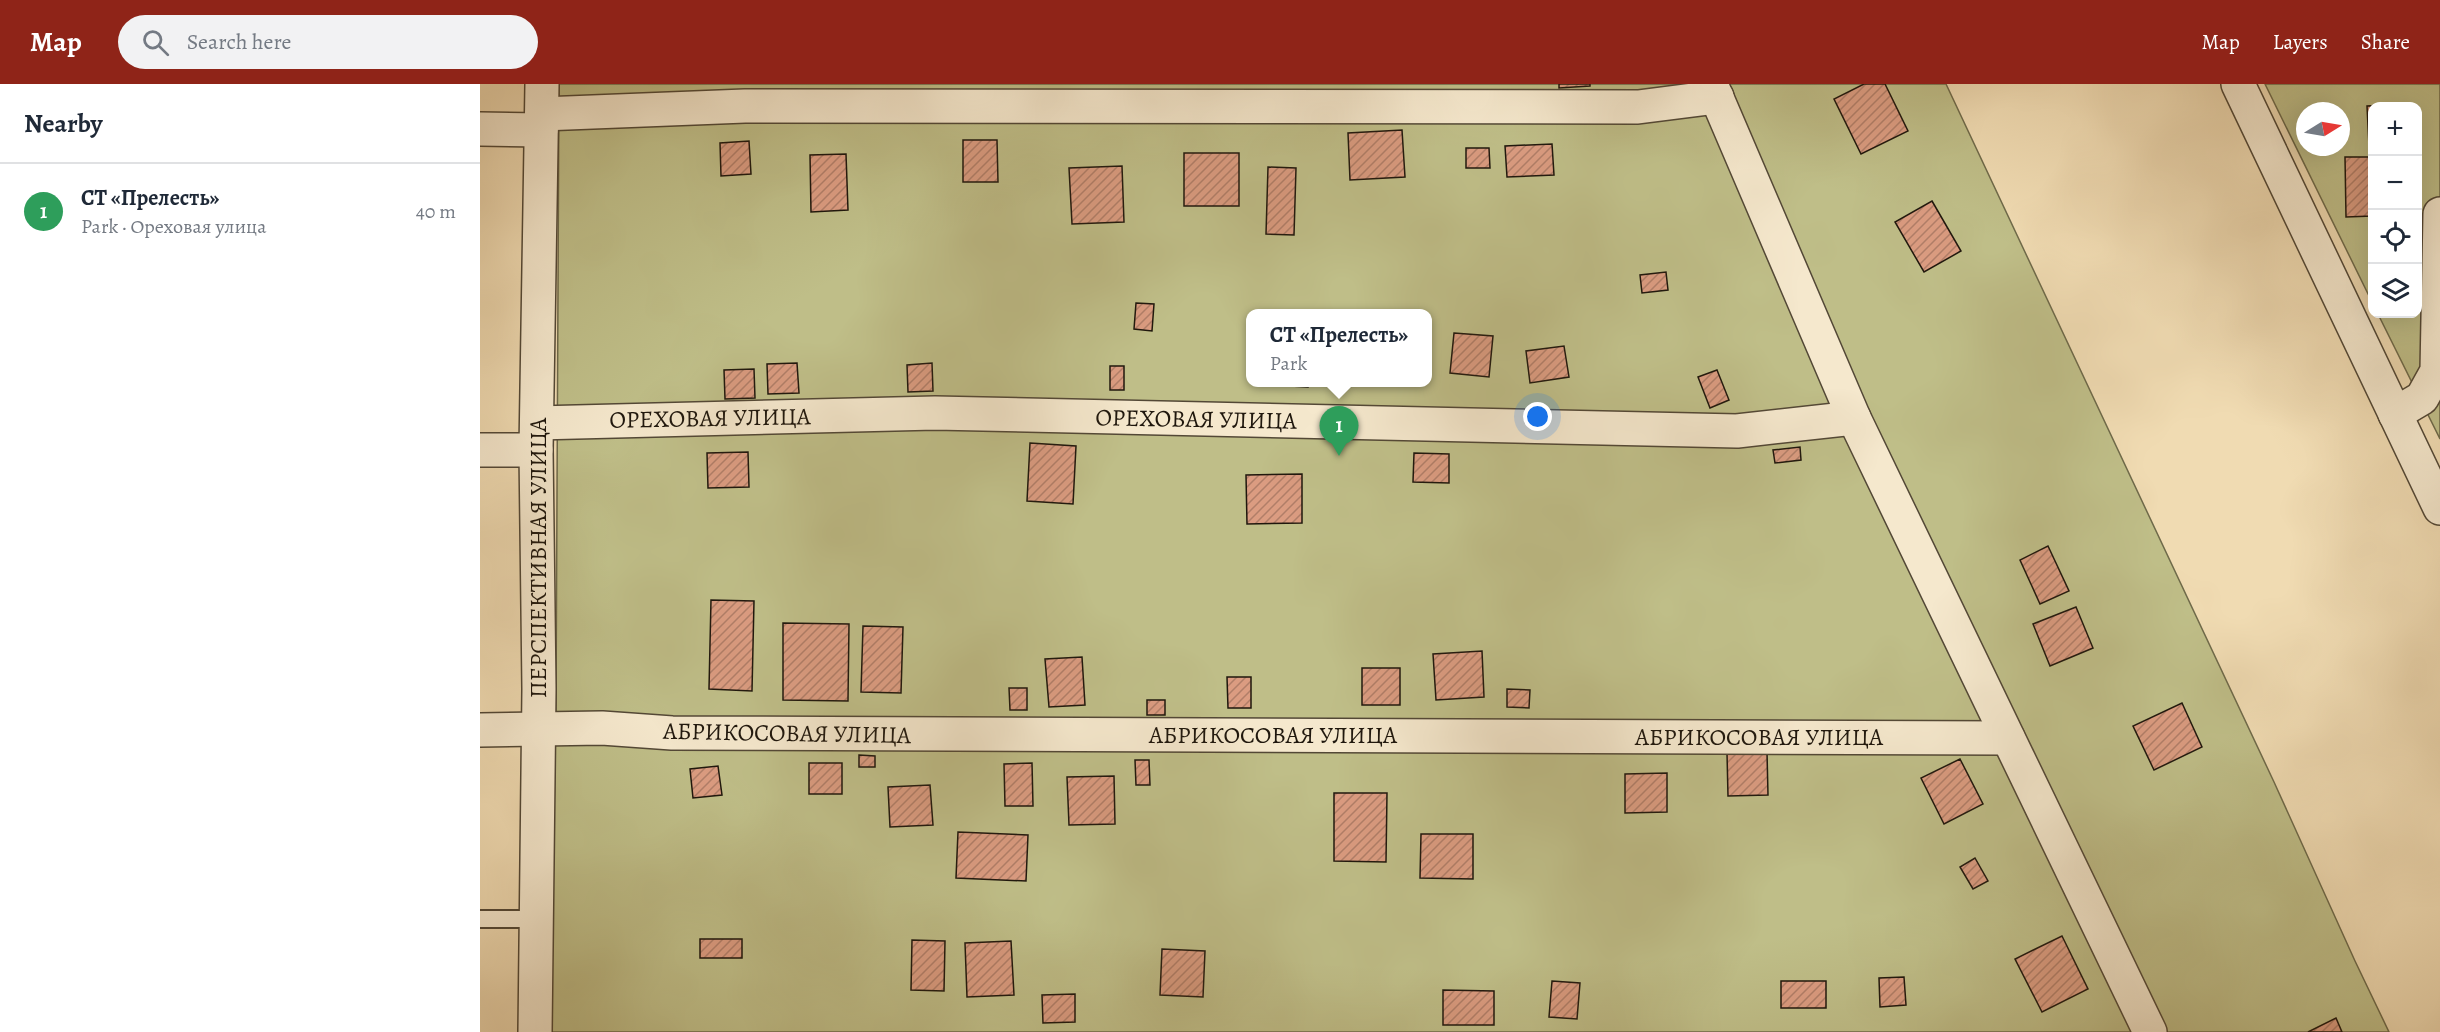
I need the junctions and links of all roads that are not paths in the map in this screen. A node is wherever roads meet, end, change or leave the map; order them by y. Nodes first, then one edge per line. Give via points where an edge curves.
1 (2238, 84) edge
2 (1714, 91) edge
3 (542, 109) edge
4 (480, 129) edge
5 (2440, 214) edge
6 (2395, 414) junction
7 (1854, 418) junction
8 (537, 436) junction
9 (480, 450) edge
10 (2440, 508) edge
11 (480, 730) edge
12 (538, 730) junction
13 (2008, 738) junction
14 (480, 919) edge
15 (536, 919) junction
16 (535, 1032) edge
17 (2151, 1032) edge

1 - 6 street
2 - 3 street via 1638,107
2 - 7 street
3 - 4 street
3 - 8 street, ПЕРСПЕКТИВНАЯ УЛИЦА
5 - 6 street via 2437,371 2422,398
6 - 10 street
7 - 8 street, ОРЕХОВАЯ УЛИЦА via 1737,431 935,413
7 - 13 street
8 - 9 street, ОРЕХОВАЯ УЛИЦА
8 - 12 street, ПЕРСПЕКТИВНАЯ УЛИЦА
11 - 12 street, АБРИКОСОВАЯ УЛИЦА
12 - 13 street, АБРИКОСОВАЯ УЛИЦА
12 - 15 street, ПЕРСПЕКТИВНАЯ УЛИЦА
13 - 17 street
14 - 15 lane
15 - 16 street, ПЕРСПЕКТИВНАЯ УЛИЦА

